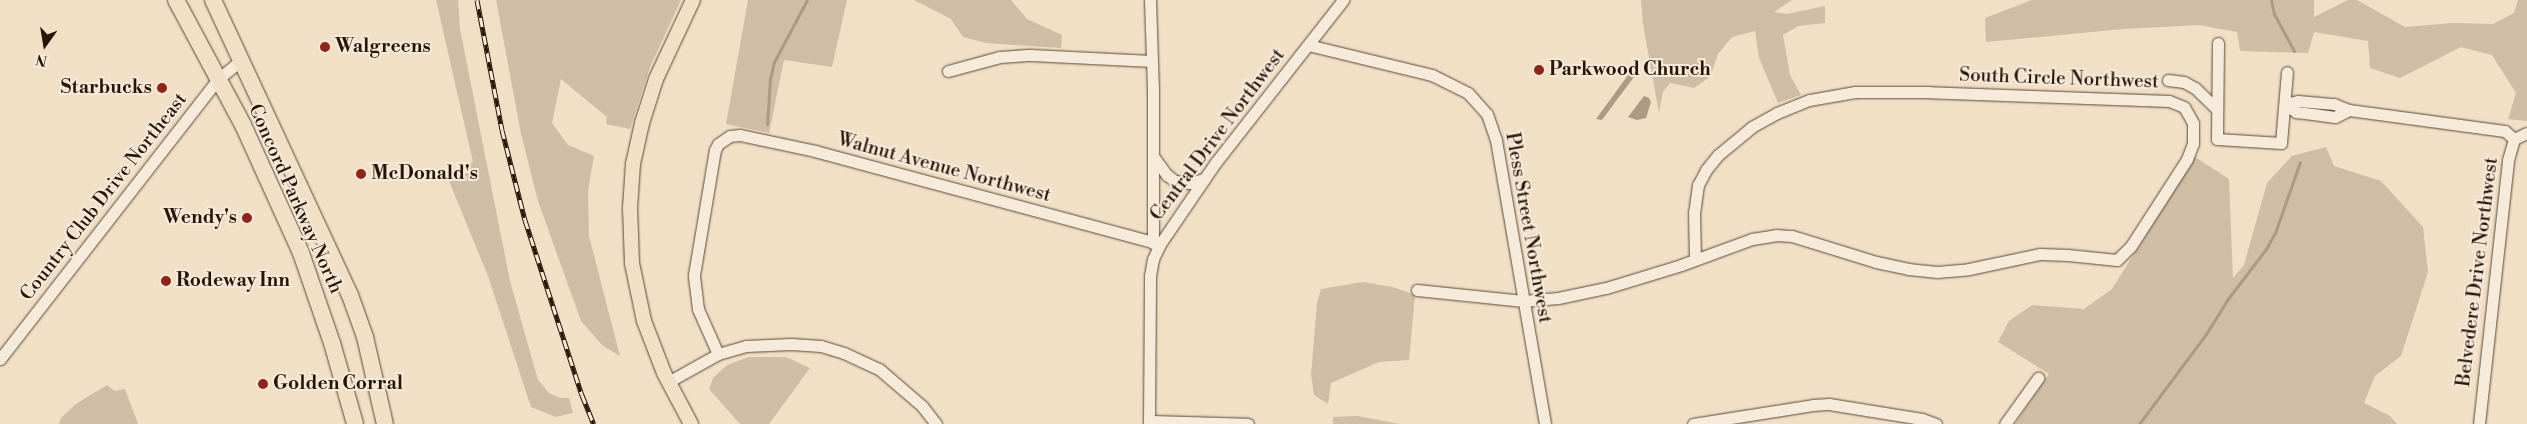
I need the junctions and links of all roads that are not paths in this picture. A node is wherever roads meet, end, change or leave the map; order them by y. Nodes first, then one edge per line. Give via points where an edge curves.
1 (176, 0) edge
2 (213, 0) edge
3 (693, 0) edge
4 (1150, 0) edge
5 (1343, 0) edge
6 (2218, 43) dead end
7 (1308, 45) junction
8 (240, 61) junction
9 (1152, 61) junction
10 (948, 71) dead end
11 (2287, 72) dead end
12 (218, 78) junction
13 (2168, 80) dead end
14 (2285, 104) junction
15 (2217, 109) junction
16 (2527, 133) edge
17 (2514, 139) junction
18 (1152, 156) junction
19 (1204, 179) junction
20 (1156, 244) junction
21 (1695, 259) junction
22 (1417, 290) dead end
23 (1523, 302) junction
24 (718, 354) junction
25 (0, 359) edge
26 (2038, 378) dead end
27 (668, 382) junction
28 (1150, 422) edge
29 (355, 424) edge
30 (385, 424) edge
31 (691, 424) edge
32 (936, 424) edge
33 (1248, 424) edge
34 (1545, 424) edge
35 (1693, 424) edge
36 (1936, 424) edge
37 (2005, 424) edge
38 (2478, 424) edge

1 - 12 highway, Concord Parkway North
2 - 8 highway, Concord Parkway North
3 - 27 main road via 648,101 631,185 630,236 637,290 644,321
4 - 9 street
5 - 7 street, Central Drive Northwest
6 - 15 street
7 - 19 street, Central Drive Northwest
7 - 23 street, Pless Street Northwest via 1432,75 1475,100 1489,118 1496,140
8 - 12 street, Country Club Drive Northeast
8 - 30 highway, Concord Parkway North via 350,295 365,337
9 - 10 street via 1000,56
9 - 18 street
11 - 14 street
12 - 25 street, Country Club Drive Northeast
12 - 29 highway, Concord Parkway North via 301,253
13 - 15 street via 2184,82 2195,88
14 - 15 street via 2281,143 2217,139
14 - 17 street via 2296,112 2335,117 2349,110 2505,130
16 - 17 street, Belvedere Drive Northwest
17 - 38 street, Belvedere Drive Northwest via 2508,160
18 - 19 street via 1175,181 1190,183
18 - 20 street
19 - 20 street, Central Drive Northwest
20 - 24 street, Walnut Avenue Northwest via 815,151 740,135 730,136 715,150 694,275 698,309
20 - 28 street, Central Drive Northwest via 1150,276
21 - 21 street, South Circle Northwest via 1752,239 1776,235 1792,236 1908,270 1969,269 2040,254 2117,260 2131,246 2187,159 2193,143 2193,124 2184,107 2169,101 1929,92 1855,92 1809,100 1752,127 1718,155 1706,170 1698,186 1694,212
21 - 23 street, South Circle Northwest via 1606,288
22 - 23 street, South Circle Northwest
23 - 34 street, Pless Street Northwest
24 - 27 street
24 - 32 street via 746,346 791,344 821,346 844,353 894,380
26 - 37 street
27 - 31 main road
28 - 33 street
35 - 36 street via 1829,404

